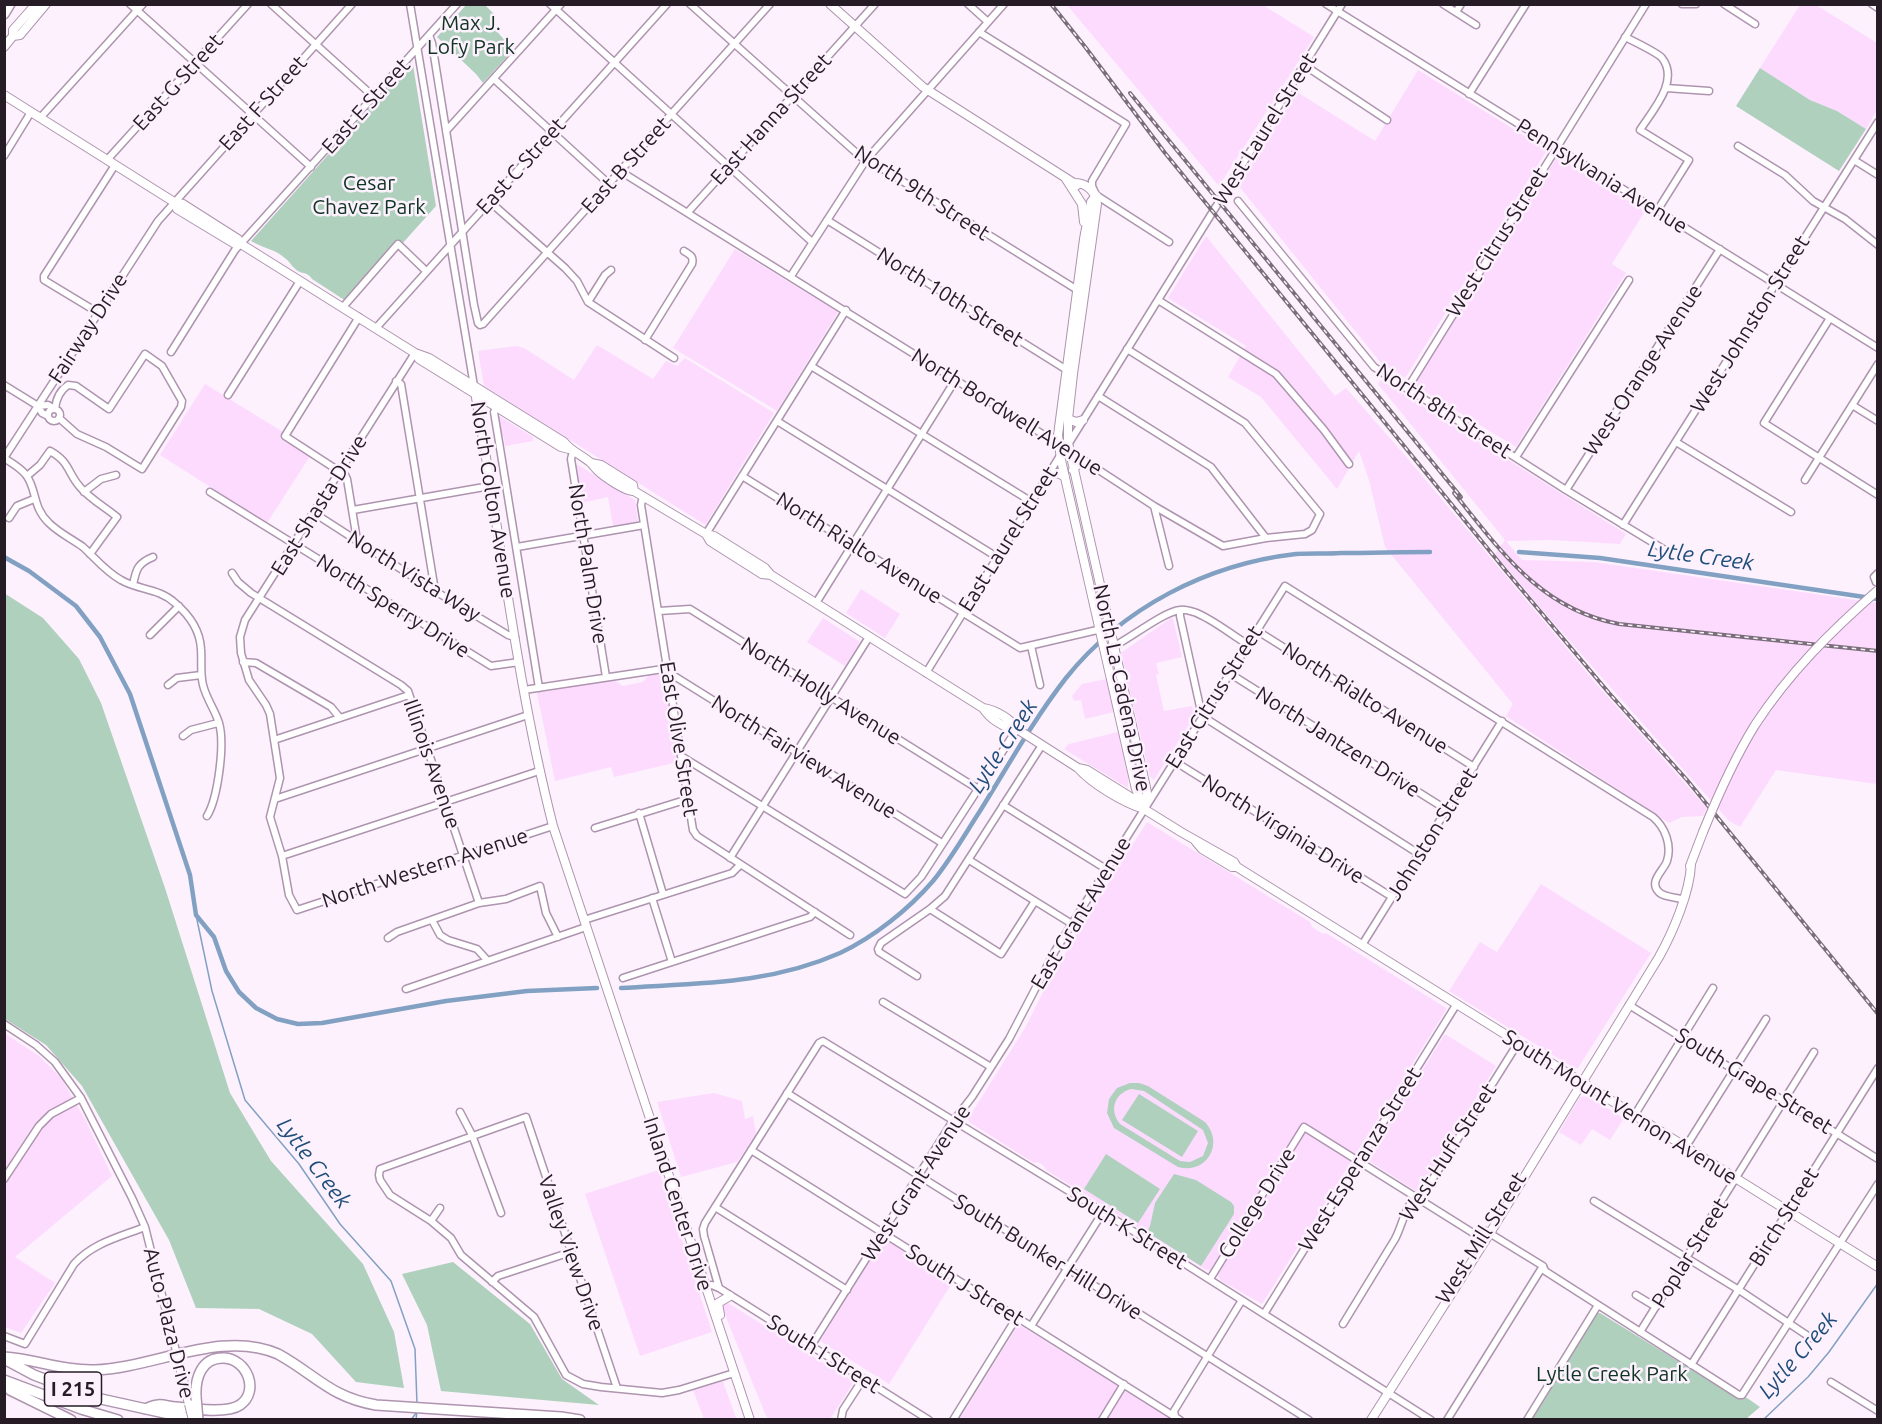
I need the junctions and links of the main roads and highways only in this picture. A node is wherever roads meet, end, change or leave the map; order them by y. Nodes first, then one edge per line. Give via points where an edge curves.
1 (10, 4) edge
2 (36, 4) edge
3 (46, 4) edge
4 (830, 4) edge
5 (4, 14) edge
6 (13, 36) junction
7 (4, 47) edge
8 (4, 96) edge
9 (1063, 175) junction
10 (1096, 195) junction
11 (1084, 239) junction
12 (1080, 292) junction
13 (1070, 372) junction
14 (474, 389) junction
15 (1068, 419) junction
16 (1083, 420) road end
17 (1065, 447) junction
18 (571, 450) junction
19 (1087, 462) road end
20 (1073, 470) junction
21 (1048, 475) road end
22 (1065, 477) junction
23 (1086, 524) junction
24 (1076, 527) junction
25 (1878, 590) edge
26 (1137, 746) junction
27 (1127, 748) junction
28 (1144, 809) junction
29 (1691, 864) junction
30 (1678, 914) junction
31 (606, 989) joint
32 (1581, 1083) junction
33 (1877, 1267) edge
34 (730, 1296) road end
35 (719, 1325) junction
36 (177, 1355) junction
37 (4, 1358) edge
38 (4, 1380) edge
39 (191, 1396) junction
40 (145, 1409) junction
41 (71, 1419) edge
42 (117, 1419) edge
43 (196, 1419) edge
44 (580, 1419) edge
45 (750, 1419) edge
46 (1371, 1419) edge

1 - 5 highway
2 - 6 main road via 13,30
3 - 6 main road via 20,35
4 - 9 main road via 927,90
6 - 7 main road
8 - 14 main road via 174,202 178,209 424,355
9 - 10 main road
9 - 11 main road via 1082,204
10 - 11 main road, North La Cadena Drive
10 - 12 main road, North La Cadena Drive
11 - 12 main road, North La Cadena Drive
12 - 13 main road, North La Cadena Drive
13 - 15 main road, North La Cadena Drive
13 - 17 main road, North La Cadena Drive via 1058,432
14 - 18 main road via 564,442
14 - 18 main road via 496,408
14 - 31 main road, North Colton Avenue via 539,771
15 - 16 main road
15 - 17 main road, North La Cadena Drive
17 - 20 main road, North La Cadena Drive
17 - 22 main road, North La Cadena Drive via 1060,456
18 - 28 main road, South Mount Vernon Avenue via 619,485 644,496 706,534 718,547 762,574 771,575 983,708 991,709 1084,775
19 - 20 main road
20 - 23 main road, North La Cadena Drive
21 - 22 main road via 1058,473
22 - 24 main road, North La Cadena Drive
23 - 24 main road
23 - 26 main road, North La Cadena Drive
24 - 27 main road, North La Cadena Drive
25 - 29 main road, West Mill Street, bridge via 1818,645 1773,698 1737,756
26 - 27 main road
26 - 28 main road, North La Cadena Drive via 1147,793
27 - 28 main road, North La Cadena Drive
28 - 32 main road, South Mount Vernon Avenue
29 - 30 main road, West Mill Street
29 - 30 main road, West Mill Street
30 - 32 main road, West Mill Street via 1667,944
31 - 35 main road, Inland Center Drive
32 - 33 main road, South Mount Vernon Avenue
32 - 46 main road, West Mill Street
34 - 35 main road via 718,1303
35 - 45 main road, Inland Center Drive
36 - 37 highway via 91,1370
36 - 39 main road, Auto Plaza Drive
36 - 44 highway via 235,1344 256,1346 288,1359 346,1398 376,1406
37 - 40 highway, I 215 via 34,1375 92,1396
38 - 41 highway via 10,1390
38 - 42 highway, I 215
39 - 40 highway via 201,1369 216,1359 238,1363 250,1385 244,1402 236,1408 157,1405
39 - 43 highway, bridge
40 - 43 highway, I 215

